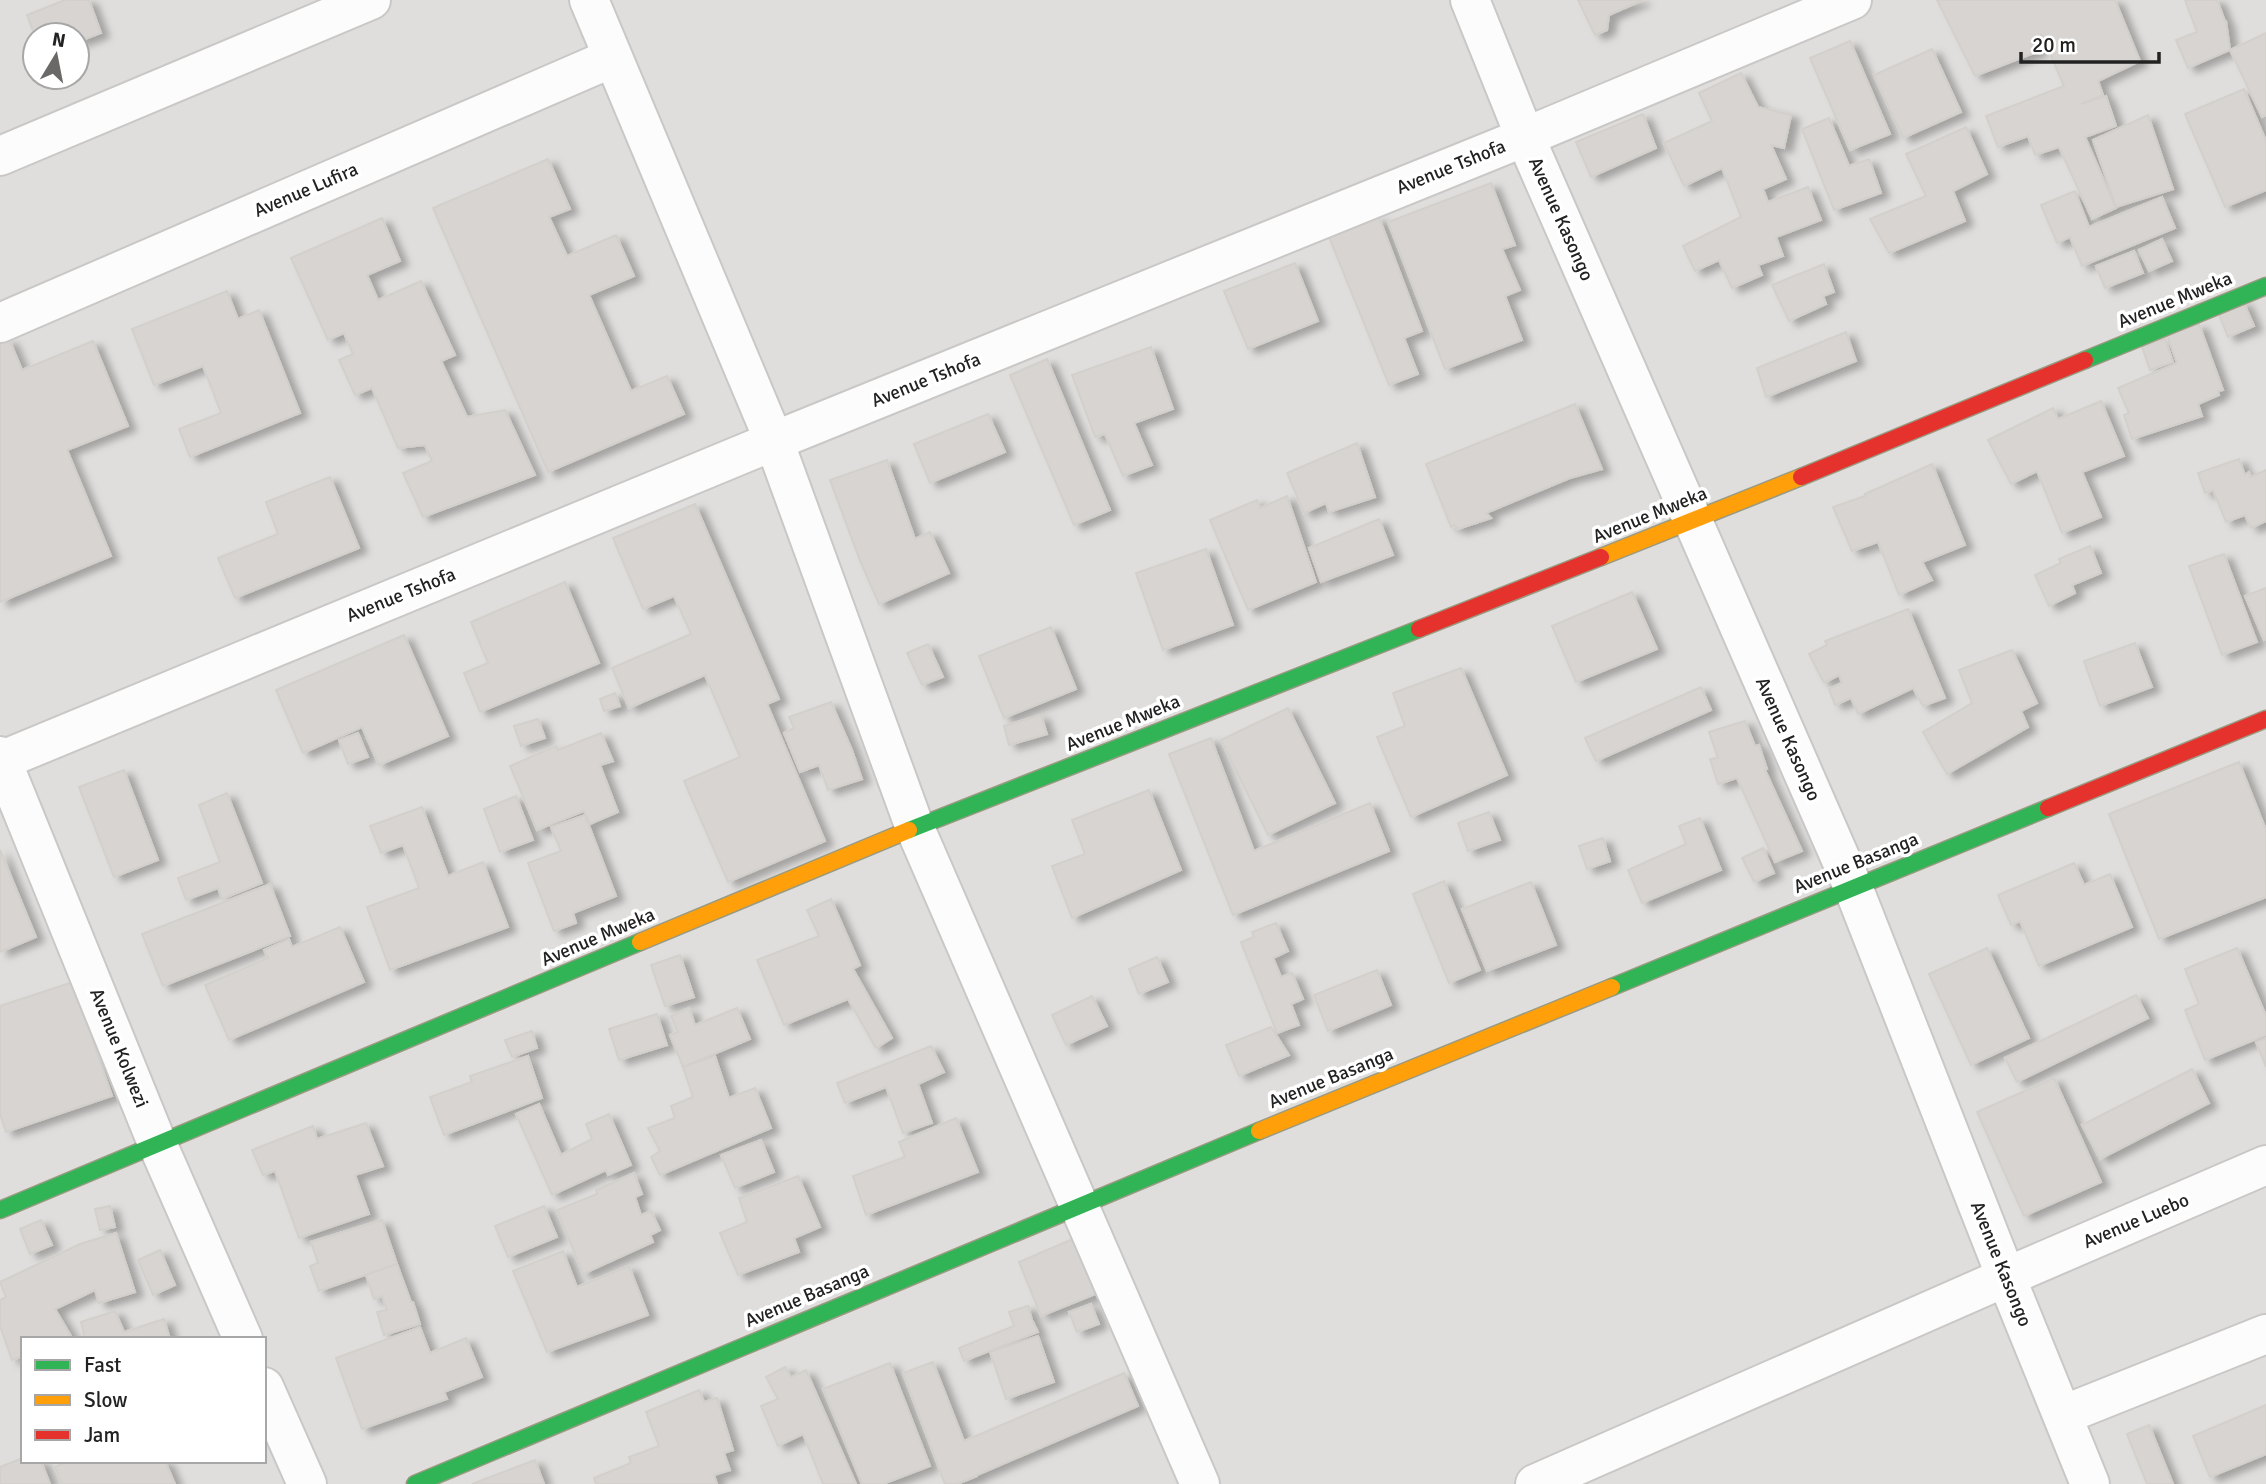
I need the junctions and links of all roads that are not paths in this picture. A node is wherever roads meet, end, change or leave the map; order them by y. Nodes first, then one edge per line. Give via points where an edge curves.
1 (371, 0) edge
2 (589, 0) edge
3 (1470, 0) edge
4 (1852, 0) edge
5 (612, 58) junction
6 (1525, 137) junction
7 (0, 156) edge
8 (2266, 286) edge
9 (0, 323) edge
10 (774, 441) junction
11 (1693, 520) junction
12 (2266, 719) edge
13 (1, 759) edge
14 (915, 828) junction
15 (1853, 887) junction
16 (157, 1143) junction
17 (2266, 1165) edge
18 (1079, 1205) junction
19 (0, 1210) edge
20 (2006, 1277) junction
21 (2266, 1334) edge
22 (242, 1337) edge
23 (266, 1392) edge
24 (2063, 1415) junction
25 (307, 1484) edge
26 (415, 1484) edge
27 (1200, 1484) edge
28 (1535, 1484) edge
29 (2090, 1484) edge

1 - 7 street
2 - 5 street
3 - 6 street, Avenue Kasongo
4 - 6 street, Avenue Tshofa
5 - 9 street, Avenue Lufira
5 - 10 street
6 - 10 street, Avenue Tshofa
6 - 11 street, Avenue Kasongo
8 - 11 street, Avenue Mweka
10 - 13 street, Avenue Tshofa
10 - 14 street
11 - 14 street, Avenue Mweka
11 - 15 street, Avenue Kasongo
12 - 15 street, Avenue Basanga
13 - 16 street, Avenue Kolwezi
14 - 16 street, Avenue Mweka
14 - 18 street
15 - 18 street, Avenue Basanga
15 - 20 street, Avenue Kasongo
16 - 19 street, Avenue Mweka
16 - 22 street, Avenue Kolwezi
17 - 20 street, Avenue Luebo
18 - 26 street, Avenue Basanga
18 - 27 street
20 - 24 street, Avenue Kasongo
20 - 28 street, Avenue Luebo
21 - 24 street
23 - 25 street
24 - 29 street, Avenue Kasongo

